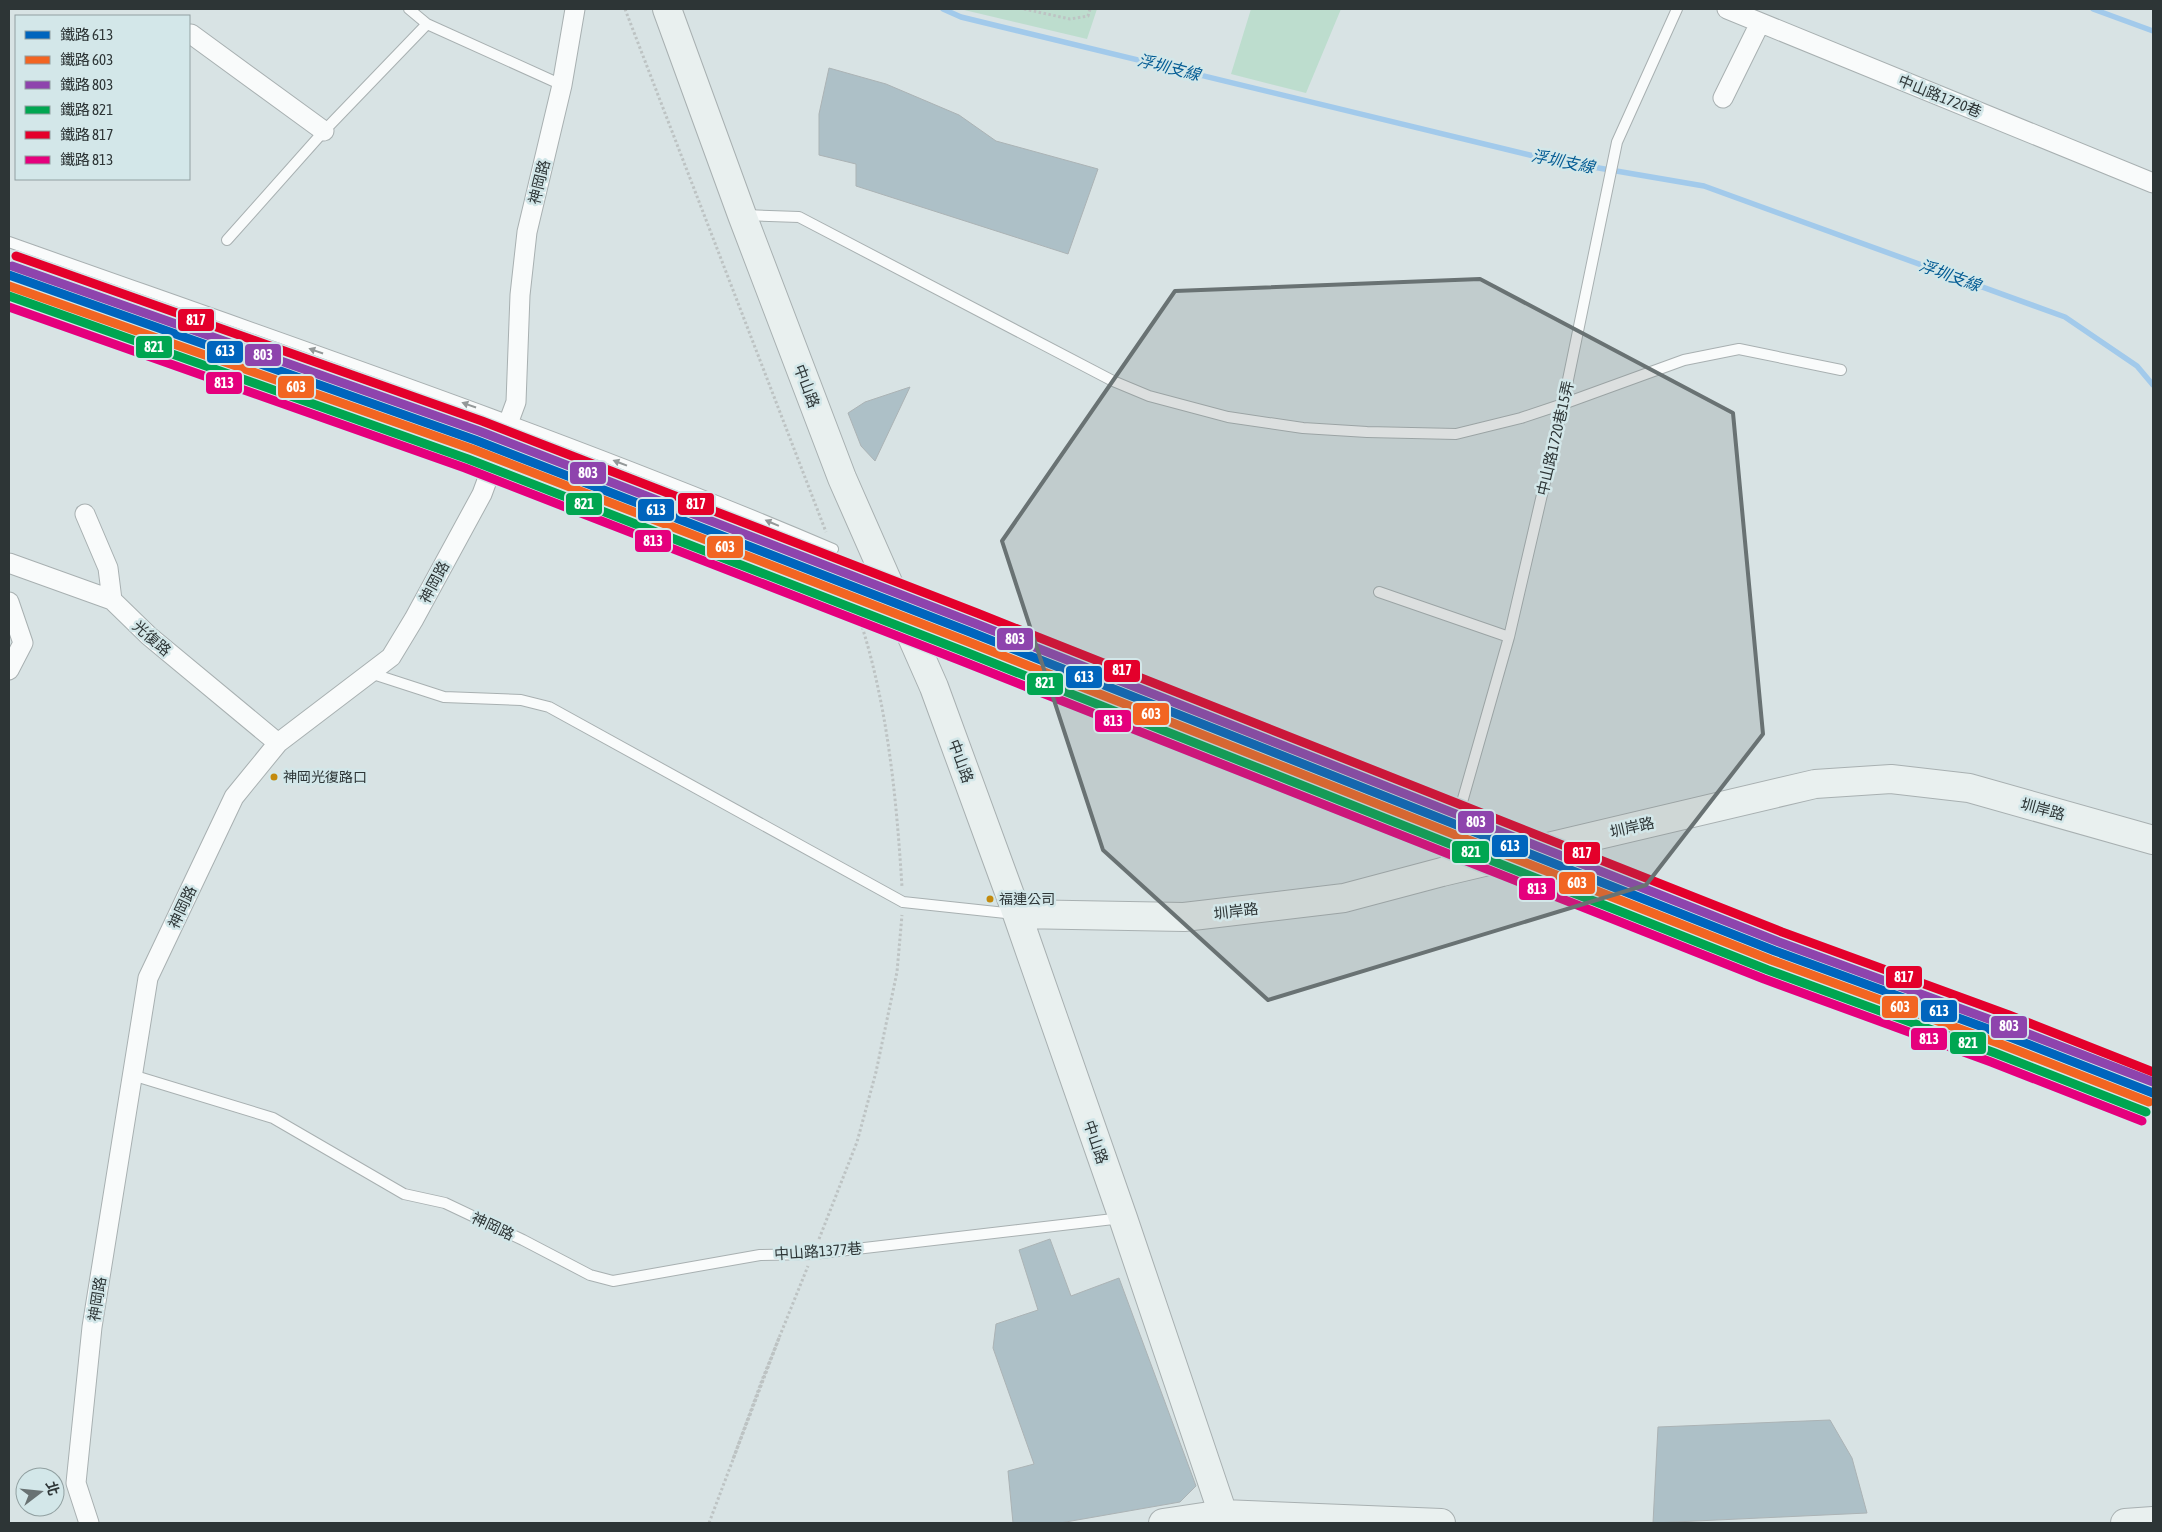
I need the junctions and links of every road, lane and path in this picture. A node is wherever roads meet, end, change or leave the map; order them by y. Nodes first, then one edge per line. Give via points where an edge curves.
1 (408, 9) edge
2 (575, 9) edge
3 (625, 9) edge
4 (667, 9) edge
5 (1024, 9) edge
6 (1090, 9) edge
7 (1677, 9) edge
8 (1727, 9) edge
9 (1760, 23) junction
10 (427, 24) junction
11 (191, 34) dead end
12 (562, 85) junction
13 (1723, 98) dead end
14 (324, 131) junction
15 (2153, 183) edge
16 (742, 215) junction
17 (227, 240) dead end
18 (9, 242) edge
19 (9, 287) edge
20 (1840, 370) dead end
21 (1563, 404) junction
22 (510, 420) junction
23 (495, 460) junction
24 (811, 492) dead end
25 (85, 514) dead end
26 (833, 549) dead end
27 (9, 563) edge
28 (1379, 592) dead end
29 (852, 596) dead end
30 (112, 600) junction
31 (9, 602) edge
32 (866, 635) dead end
33 (1509, 637) junction
34 (9, 670) edge
35 (370, 674) junction
36 (278, 744) junction
37 (2153, 840) edge
38 (1442, 872) junction
39 (903, 902) junction
40 (1017, 914) junction
41 (132, 1075) junction
42 (1123, 1218) junction
43 (523, 1240) joint
44 (813, 1254) junction
45 (803, 1280) dead end
46 (779, 1338) junction
47 (1225, 1519) edge
48 (2153, 1521) edge
49 (88, 1523) edge
50 (708, 1523) edge
51 (1163, 1523) edge
52 (1442, 1523) edge
53 (2125, 1523) edge

1 - 10 lane
2 - 12 street, 神岡路
3 - 24 path
4 - 16 street, 中山路
5 - 6 path via 1070,19 1088,16
7 - 21 lane, 中山路1720巷15弄 via 1617,142
8 - 9 street, 中山路1720巷
9 - 13 street
9 - 15 street, 中山路1720巷
10 - 12 lane
10 - 14 lane
11 - 14 street
12 - 22 street, 神岡路 via 527,232 520,295 516,402
14 - 17 lane
16 - 21 lane via 799,218 1113,381 1149,396 1228,417 1303,428 1456,434
16 - 40 street, 中山路 via 842,478 934,686
22 -> 18 lane
19 - 23 lane
20 - 21 lane via 1739,349 1684,360
21 - 33 lane, 中山路1720巷15弄
22 - 23 street, 神岡路
26 -> 22 lane
23 - 29 lane
23 - 35 street, 神岡路 via 482,494 414,619 391,657
25 - 30 street via 108,568
27 - 30 street, 光復路
28 - 33 lane
30 - 36 street, 光復路 via 149,636
31 - 34 street via 23,643
32 - 39 path via 881,694 893,775
33 - 38 lane, 中山路1720巷15弄
35 - 36 street, 神岡路
35 - 39 lane via 444,698 521,700 549,707
36 - 41 street, 神岡路 via 234,797 148,978
37 - 38 street, 圳岸路 via 1969,788 1891,779 1815,784
38 - 40 street, 圳岸路 via 1344,898 1184,916
39 - 40 lane
39 - 44 path via 897,972 876,1072 857,1142
40 - 42 street, 中山路
41 - 43 lane, 神岡路 via 273,1118 404,1194 445,1203
41 - 49 street, 神岡路 via 92,1326 76,1484
42 - 44 lane, 中山路1377巷
42 - 47 street, 中山路
43 - 44 lane, 中山路1377巷 via 590,1275 613,1281 760,1255
45 - 46 path
46 - 46 path via 765,1376 733,1459 762,1380
46 - 50 path, bridge
47 - 51 street
47 - 52 street
48 - 53 street

